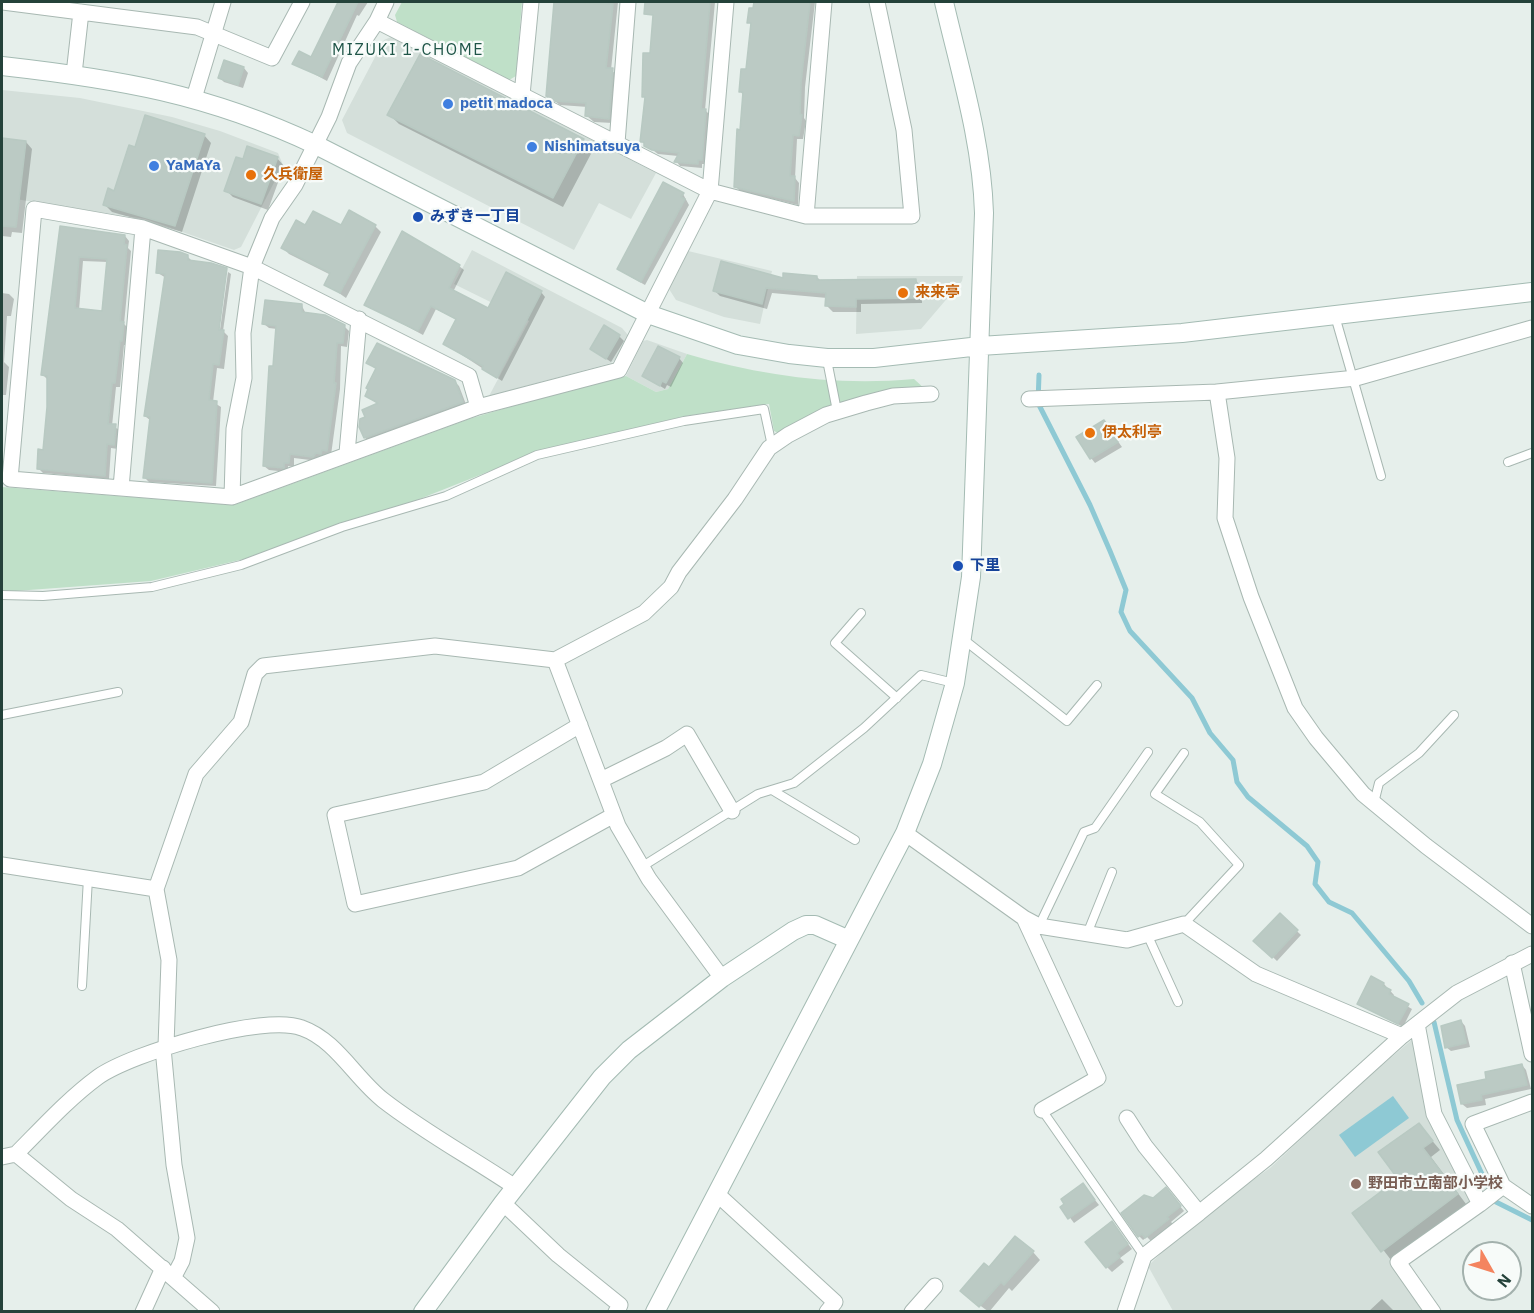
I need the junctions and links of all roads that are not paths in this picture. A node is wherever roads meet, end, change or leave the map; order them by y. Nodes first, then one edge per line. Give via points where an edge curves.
1 (3, 2) edge
2 (223, 2) edge
3 (302, 2) edge
4 (386, 2) edge
5 (531, 2) edge
6 (628, 2) edge
7 (726, 2) edge
8 (824, 2) edge
9 (877, 2) edge
10 (944, 2) edge
11 (106, 8) edge
12 (81, 12) junction
13 (378, 21) junction
14 (213, 33) junction
15 (2, 66) edge
16 (74, 74) junction
17 (522, 95) junction
18 (194, 98) junction
19 (616, 143) junction
20 (316, 145) junction
21 (710, 191) junction
22 (806, 216) junction
23 (143, 228) junction
24 (252, 267) junction
25 (1533, 292) edge
26 (648, 314) junction
27 (1335, 315) junction
28 (359, 319) junction
29 (1533, 328) edge
30 (980, 346) junction
31 (827, 358) junction
32 (1352, 378) junction
33 (1216, 392) junction
34 (931, 394) dead end
35 (1029, 399) dead end
36 (478, 406) junction
37 (837, 411) junction
38 (772, 446) junction
39 (347, 453) junction
40 (1533, 453) edge
41 (1508, 462) dead end
42 (1381, 476) dead end
43 (121, 488) junction
44 (232, 497) junction
45 (2, 595) edge
46 (861, 613) dead end
47 (963, 639) junction
48 (555, 660) junction
49 (955, 683) junction
50 (1097, 685) dead end
51 (118, 692) dead end
52 (897, 698) junction
53 (2, 715) edge
54 (1454, 715) dead end
55 (580, 726) junction
56 (1148, 752) dead end
57 (1184, 753) dead end
58 (601, 780) junction
59 (772, 790) junction
60 (1374, 803) junction
61 (732, 811) junction
62 (614, 815) junction
63 (905, 833) junction
64 (855, 840) dead end
65 (2, 865) edge
66 (643, 866) junction
67 (1112, 872) dead end
68 (88, 878) junction
69 (156, 889) junction
70 (1024, 918) junction
71 (1184, 924) junction
72 (1039, 926) junction
73 (1533, 926) edge
74 (1088, 933) junction
75 (1147, 934) junction
76 (849, 940) junction
77 (1533, 954) edge
78 (1512, 963) junction
79 (722, 978) junction
80 (82, 986) dead end
81 (1178, 1002) dead end
82 (1417, 1024) junction
83 (1402, 1036) junction
84 (164, 1047) junction
85 (1533, 1054) edge
86 (1533, 1102) edge
87 (1042, 1110) joint
88 (1127, 1118) dead end
89 (9, 1156) edge
90 (1503, 1186) junction
91 (515, 1187) junction
92 (716, 1193) junction
93 (503, 1203) junction
94 (1480, 1204) junction
95 (1533, 1206) edge
96 (1199, 1213) junction
97 (1144, 1256) junction
98 (168, 1273) junction
99 (935, 1286) dead end
100 (143, 1311) edge
101 (212, 1311) edge
102 (423, 1311) edge
103 (616, 1311) edge
104 (655, 1311) edge
105 (827, 1311) edge
106 (912, 1311) edge
107 (1125, 1311) edge
108 (1433, 1311) edge

1 - 12 street
2 - 14 street
3 - 14 street via 273,58
4 - 13 street
5 - 17 street
6 - 19 street
7 - 21 street
8 - 22 street
9 - 22 street via 904,130 912,216
10 - 30 street via 983,184
11 - 12 street
11 - 14 street
12 - 16 street
13 - 17 street
13 - 20 street via 350,63
14 - 18 street
15 - 16 street
16 - 18 street
17 - 19 street
18 - 20 street via 260,120
19 - 21 street
20 - 24 street via 272,218
20 - 26 street
21 - 22 street
21 - 26 street
23 - 24 street
23 - 43 street
23 - 43 street via 34,209 10,479
24 - 28 street
24 - 44 street via 243,333 244,378 234,429
25 - 27 street
26 - 31 street via 738,345
26 - 36 street via 619,370
27 - 30 street via 1182,333
27 - 32 lane
28 - 36 street via 469,376
28 - 39 street
29 - 32 street
30 - 31 street via 897,356
30 - 47 street via 975,518
31 - 37 lane
32 - 33 street
32 - 42 lane
33 - 35 street
33 - 60 street via 1227,458 1225,519 1251,597 1295,708 1316,738
34 - 37 street via 893,396
36 - 39 street
37 - 38 street
38 - 45 lane via 765,409 684,421 537,455 446,496 342,527 241,565 152,587 43,596
38 - 48 street via 671,587 644,614
39 - 44 street
40 - 41 lane
43 - 44 street
46 - 52 lane via 835,643
47 - 49 street
47 - 50 lane via 1068,721
48 - 55 street
48 - 69 street via 435,646 263,666 255,674 241,722 196,774
49 - 52 lane via 921,675
49 - 63 street via 932,764
51 - 53 lane
52 - 59 lane via 794,783
54 - 60 lane via 1419,753 1379,783
55 - 58 street
55 - 62 street via 484,782 335,814 355,904 518,868
56 - 72 lane via 1095,828 1084,832
57 - 71 lane via 1155,794 1200,822 1239,865
58 - 61 street via 687,734
58 - 62 street
59 - 61 lane
59 - 64 lane
60 - 73 street
61 - 66 lane
62 - 66 street
63 - 70 street
63 - 76 street
65 - 68 street
66 - 79 street
67 - 74 lane
68 - 69 street
68 - 80 lane
69 - 84 street via 169,960
70 - 72 street
70 - 87 street via 1098,1078
71 - 75 street
71 - 83 street via 1256,974
72 - 74 street
74 - 75 street via 1127,940
75 - 81 lane
76 - 79 street via 827,928 806,925
76 - 92 street
77 - 78 street
78 - 82 street via 1457,993
78 - 85 street
79 - 91 street via 659,1024 602,1077
82 - 83 street
82 - 94 street via 1434,1114
83 - 96 street via 1266,1159
84 - 89 street via 99,1076
84 - 91 street via 252,1026 281,1024 303,1028 332,1048 382,1100
84 - 98 street via 174,1165 187,1238 182,1261
86 - 90 street via 1473,1124
87 - 97 lane
88 - 96 street
89 - 98 street via 117,1229
90 - 94 street
90 - 95 street
91 - 93 street
92 - 104 street
92 - 105 street via 835,1302
93 - 102 street
93 - 103 street via 558,1255 620,1305
94 - 108 street via 1398,1262
96 - 97 street
97 - 107 street
98 - 100 street
98 - 101 street
99 - 106 street

